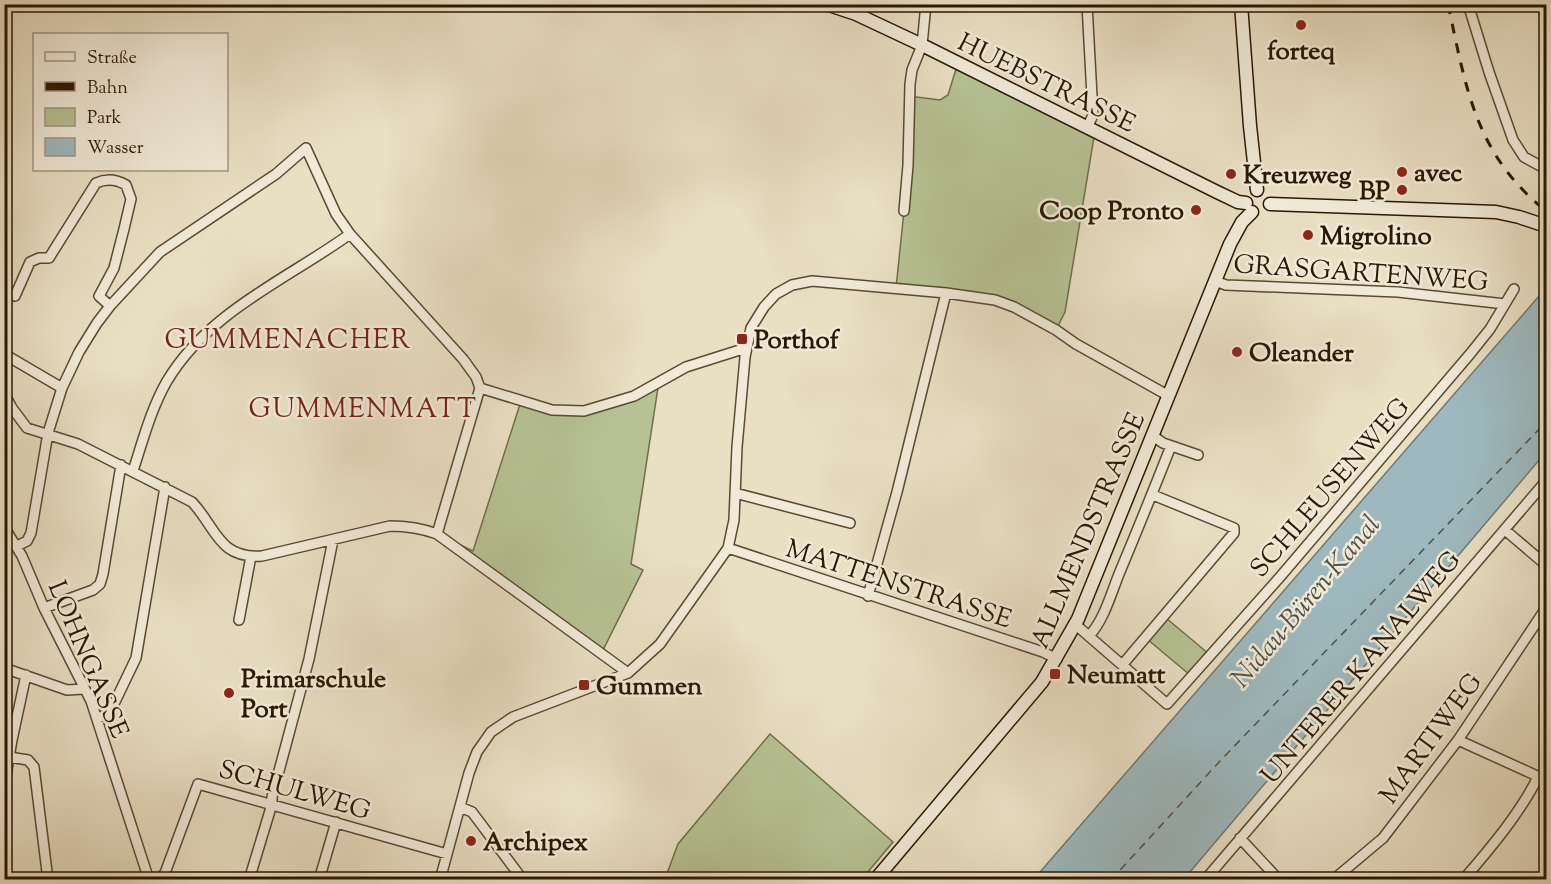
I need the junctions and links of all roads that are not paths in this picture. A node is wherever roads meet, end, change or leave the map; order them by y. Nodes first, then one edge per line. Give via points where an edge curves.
1 (826, 4) edge
2 (926, 4) edge
3 (1087, 4) edge
4 (1240, 4) edge
5 (1468, 4) edge
6 (922, 45) junction
7 (1087, 128) junction
8 (1546, 170) edge
9 (1257, 190) junction
10 (1270, 204) junction
11 (1249, 208) junction
12 (904, 211) dead end
13 (1546, 226) edge
14 (350, 234) junction
15 (1215, 281) junction
16 (1514, 289) dead end
17 (946, 293) junction
18 (15, 296) dead end
19 (1505, 304) junction
20 (110, 306) junction
21 (746, 348) junction
22 (4, 354) edge
23 (62, 388) junction
24 (480, 388) junction
25 (4, 393) edge
26 (1169, 396) junction
27 (48, 434) junction
28 (1153, 436) junction
29 (1171, 446) junction
30 (1198, 455) dead end
31 (121, 465) junction
32 (133, 471) junction
33 (1546, 481) edge
34 (165, 487) junction
35 (735, 493) junction
36 (1153, 495) junction
37 (850, 523) dead end
38 (4, 527) edge
39 (1505, 530) junction
40 (437, 534) junction
41 (333, 540) junction
42 (17, 546) junction
43 (728, 548) junction
44 (251, 556) junction
45 (1546, 565) edge
46 (868, 596) junction
47 (44, 608) junction
48 (1546, 608) edge
49 (239, 620) dead end
50 (1076, 625) junction
51 (1089, 636) junction
52 (1057, 659) junction
53 (1122, 664) junction
54 (4, 668) edge
55 (628, 673) junction
56 (26, 675) junction
57 (84, 689) junction
58 (98, 718) junction
59 (1458, 740) junction
60 (9, 757) junction
61 (1542, 778) edge
62 (4, 787) edge
63 (272, 804) junction
64 (460, 807) junction
65 (336, 822) junction
66 (1240, 838) junction
67 (447, 854) junction
68 (48, 879) edge
69 (149, 879) edge
70 (158, 879) edge
71 (249, 879) edge
72 (319, 879) edge
73 (440, 879) edge
74 (523, 879) edge
75 (875, 879) edge
76 (1205, 879) edge
77 (1279, 879) edge
78 (1333, 879) edge
79 (1463, 879) edge

1 - 6 main road, HUEBSTRASSE
2 - 6 street
3 - 7 street via 1092,115
4 - 9 main road
5 - 8 street via 1513,140 1524,157
6 - 7 main road, HUEBSTRASSE
6 - 12 street via 910,84
7 - 11 main road, HUEBSTRASSE
9 - 10 main road via 1267,194
9 - 11 main road via 1248,196
10 - 11 main road, ALLMENDSTRASSE via 1258,214
10 - 13 main road via 1496,212
11 - 15 main road, ALLMENDSTRASSE
14 - 20 street via 336,214 306,148 276,174 160,252
14 - 24 street via 463,359
14 - 32 street via 237,306 196,343 155,404
15 - 19 street, GRASGARTENWEG via 1226,285 1398,292
15 - 26 main road, ALLMENDSTRASSE
16 - 19 street, SCHLEUSENWEG
17 - 21 street via 812,280 792,285 764,307 751,328
17 - 26 street via 996,300 1014,307
17 - 46 street
18 - 20 street via 30,262 49,258 96,183 112,180 126,185 131,199 114,268 99,296
19 - 53 street, SCHLEUSENWEG via 1490,329 1433,399 1167,704
20 - 23 street via 79,352
21 - 24 street via 686,367 634,396 584,411 552,410
21 - 35 street
22 - 23 street
23 - 27 street
24 - 40 street
25 - 27 street via 27,428
26 - 28 main road, ALLMENDSTRASSE
27 - 31 street
27 - 42 street via 31,533 27,541
28 - 29 street
28 - 50 main road, ALLMENDSTRASSE
29 - 30 street
29 - 36 street
31 - 32 street
31 - 47 street via 100,584
32 - 34 street
33 - 39 street, UNTERER KANALWEG
34 - 44 street via 192,502 227,548
34 - 58 street via 136,658 112,708
35 - 37 street
35 - 43 street
36 - 51 street via 1096,628
36 - 53 street via 1234,528 1234,533
38 - 42 street, LOHNGASSE
39 - 45 street
39 - 66 street, UNTERER KANALWEG
40 - 41 street via 411,526 390,526
40 - 55 street
41 - 44 street
41 - 63 street
42 - 47 street, LOHNGASSE
43 - 46 street, MATTENSTRASSE
43 - 55 street via 660,644
44 - 49 street
46 - 52 street, MATTENSTRASSE
47 - 57 street, LOHNGASSE
48 - 59 street, MARTIWEG
50 - 51 street
50 - 52 main road, ALLMENDSTRASSE
51 - 53 street
52 - 75 main road, ALLMENDSTRASSE via 1042,682
54 - 56 street
55 - 64 street via 513,717 491,732 477,752
56 - 57 street via 67,690
56 - 60 street
57 - 58 street, LOHNGASSE
58 - 69 street, LOHNGASSE
59 - 61 street
59 - 78 street, MARTIWEG via 1383,838
60 - 62 street
60 - 68 street via 28,760 34,767
61 - 79 street
63 - 65 street, SCHULWEG
63 - 70 street, SCHULWEG via 198,784 165,873
63 - 71 street
64 - 67 street
64 - 74 street via 472,812
65 - 67 street, SCHULWEG
65 - 72 street
66 - 76 street, UNTERER KANALWEG
66 - 77 street
67 - 73 street

